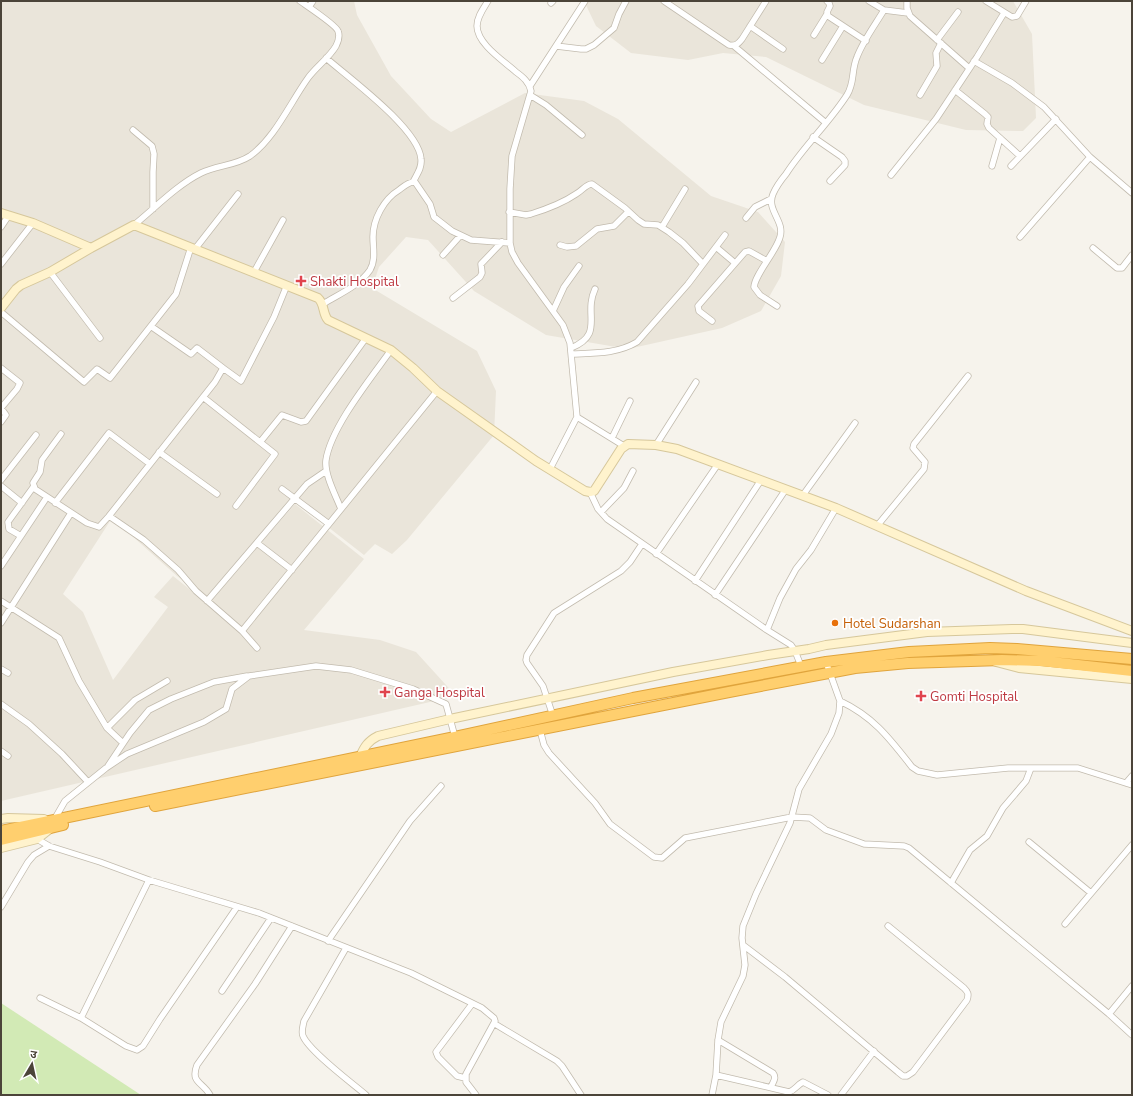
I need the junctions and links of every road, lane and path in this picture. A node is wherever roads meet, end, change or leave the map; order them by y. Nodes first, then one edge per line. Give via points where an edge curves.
1 (300, 1) edge
2 (313, 1) edge
3 (488, 1) edge
4 (585, 1) edge
5 (626, 1) edge
6 (664, 1) edge
7 (766, 1) edge
8 (827, 1) edge
9 (869, 1) edge
10 (907, 1) edge
11 (986, 1) edge
12 (1026, 1) edge
13 (309, 7) junction
14 (884, 10) junction
15 (958, 12) dead end
16 (908, 13) junction
17 (1004, 13) junction
18 (827, 14) junction
19 (750, 26) junction
20 (843, 26) junction
21 (814, 35) dead end
22 (866, 41) junction
23 (939, 42) junction
24 (556, 46) junction
25 (734, 46) junction
26 (783, 49) dead end
27 (326, 58) junction
28 (822, 60) dead end
29 (974, 61) junction
30 (969, 68) junction
31 (530, 86) junction
32 (955, 90) junction
33 (530, 95) junction
34 (920, 95) dead end
35 (1056, 119) junction
36 (826, 123) junction
37 (133, 130) dead end
38 (582, 135) dead end
39 (814, 137) junction
40 (1000, 138) junction
41 (1020, 156) junction
42 (1090, 157) junction
43 (992, 166) dead end
44 (1011, 166) dead end
45 (891, 175) dead end
46 (830, 181) dead end
47 (413, 182) junction
48 (685, 189) dead end
49 (1132, 193) edge
50 (238, 194) dead end
51 (771, 199) junction
52 (153, 209) junction
53 (509, 212) junction
54 (628, 212) junction
55 (5, 214) edge
56 (746, 218) dead end
57 (282, 220) dead end
58 (33, 223) junction
59 (134, 225) junction
60 (1, 227) edge
61 (662, 227) junction
62 (725, 235) dead end
63 (460, 236) junction
64 (1020, 237) dead end
65 (502, 242) junction
66 (510, 243) junction
67 (560, 245) dead end
68 (716, 246) junction
69 (92, 248) junction
70 (193, 248) junction
71 (1093, 248) dead end
72 (1132, 255) edge
73 (443, 256) dead end
74 (767, 261) junction
75 (735, 263) junction
76 (1, 264) edge
77 (703, 264) junction
78 (579, 266) dead end
79 (50, 272) junction
80 (254, 272) junction
81 (287, 286) junction
82 (595, 289) dead end
83 (454, 298) dead end
84 (323, 304) junction
85 (777, 306) dead end
86 (1, 308) edge
87 (552, 311) junction
88 (1, 312) edge
89 (712, 321) dead end
90 (152, 327) junction
91 (100, 338) dead end
92 (366, 338) junction
93 (391, 350) junction
94 (571, 351) junction
95 (1, 368) edge
96 (223, 368) junction
97 (968, 376) dead end
98 (696, 382) dead end
99 (437, 391) junction
100 (203, 397) junction
101 (630, 401) dead end
102 (577, 417) junction
103 (1, 422) edge
104 (855, 423) dead end
105 (61, 434) dead end
106 (36, 435) dead end
107 (612, 438) junction
108 (261, 442) junction
109 (656, 445) junction
110 (624, 446) junction
111 (159, 452) junction
112 (150, 464) junction
113 (718, 464) junction
114 (550, 469) junction
115 (326, 471) junction
116 (633, 471) dead end
117 (1, 480) edge
118 (761, 480) junction
119 (1, 486) edge
120 (34, 486) junction
121 (786, 489) junction
122 (282, 490) dead end
123 (590, 492) junction
124 (217, 494) dead end
125 (803, 496) junction
126 (47, 497) junction
127 (295, 499) junction
128 (22, 503) junction
129 (55, 503) junction
130 (236, 506) dead end
131 (836, 508) junction
132 (341, 509) junction
133 (601, 512) junction
134 (71, 513) junction
135 (109, 516) junction
136 (329, 524) junction
137 (877, 526) junction
138 (21, 536) junction
139 (257, 543) junction
140 (642, 544) junction
141 (656, 554) junction
142 (1, 566) edge
143 (292, 570) junction
144 (695, 581) junction
145 (715, 594) junction
146 (1, 602) edge
147 (207, 602) junction
148 (10, 608) junction
149 (1, 623) edge
150 (767, 630) junction
151 (1132, 631) edge
152 (242, 632) junction
153 (1132, 643) edge
154 (257, 648) dead end
155 (795, 651) junction
156 (1132, 659) edge
157 (986, 660) junction
158 (826, 662) junction
159 (801, 666) junction
160 (1, 669) edge
161 (1132, 671) edge
162 (8, 673) dead end
163 (830, 673) junction
164 (249, 676) junction
165 (1132, 679) edge
166 (166, 681) dead end
167 (547, 698) junction
168 (840, 701) junction
169 (1, 704) edge
170 (553, 716) junction
171 (450, 719) junction
172 (108, 728) junction
173 (540, 730) junction
174 (455, 737) junction
175 (124, 743) junction
176 (1, 751) edge
177 (8, 756) dead end
178 (360, 757) junction
179 (106, 768) junction
180 (1031, 768) junction
181 (1132, 776) edge
182 (88, 782) junction
183 (1129, 784) edge
184 (441, 786) dead end
185 (792, 817) junction
186 (1, 819) edge
187 (54, 823) junction
188 (1, 831) edge
189 (37, 839) junction
190 (1, 840) edge
191 (1028, 842) dead end
192 (1132, 845) edge
193 (49, 846) junction
194 (1, 848) edge
195 (149, 880) junction
196 (951, 882) junction
197 (1091, 893) junction
198 (1, 907) edge
199 (237, 907) junction
200 (271, 918) junction
201 (1065, 924) dead end
202 (292, 926) junction
203 (888, 926) dead end
204 (328, 941) junction
205 (743, 944) junction
206 (346, 948) junction
207 (1132, 986) edge
208 (222, 992) dead end
209 (40, 998) dead end
210 (472, 1004) junction
211 (1109, 1014) junction
212 (81, 1018) junction
213 (495, 1024) junction
214 (1132, 1035) edge
215 (718, 1040) junction
216 (874, 1051) junction
217 (716, 1075) junction
218 (465, 1078) junction
219 (770, 1087) junction
220 (210, 1095) edge
221 (366, 1095) edge
222 (476, 1095) edge
223 (581, 1095) edge
224 (712, 1095) edge
225 (828, 1095) edge
226 (841, 1095) edge

1 - 13 street
2 - 13 street
3 - 31 street via 478,19 479,35 483,42
4 - 24 street
5 - 24 street via 614,28 594,45 586,49
6 - 25 street
7 - 19 street
8 - 18 street via 830,6
9 - 14 street
10 - 16 street
11 - 17 street
12 - 17 street via 1015,17
13 - 27 street via 335,26 339,32 337,45
14 - 16 street
14 - 22 street
15 - 23 street
16 - 23 street
17 - 29 street
18 - 20 street
18 - 21 street
19 - 25 street
19 - 26 street
20 - 22 street
20 - 28 street
22 - 36 street via 856,58 850,90
23 - 30 street
23 - 34 street via 936,53 937,66
24 - 31 street
25 - 36 street
27 - 47 street via 397,120 417,144 421,166
27 - 52 street via 308,78 259,149 243,160 201,173
29 - 30 street
29 - 35 street via 1029,95
30 - 32 street
31 - 33 street
32 - 40 street via 988,117 988,126
32 - 45 street via 936,119
33 - 38 street
33 - 53 street via 512,156
35 - 41 street
35 - 42 street
36 - 39 street
37 - 52 street via 152,146
39 - 46 street via 845,161 845,165
39 - 51 street via 795,159
40 - 41 street
40 - 43 street
41 - 44 street
42 - 49 street
42 - 64 street
47 - 63 street via 430,204 436,220
47 - 84 street via 396,192 380,211 373,230 372,264 366,275 361,281
48 - 61 street
50 - 70 street
51 - 56 street via 755,207
51 - 74 street via 772,209 780,222 781,233
52 - 59 street
53 - 54 street via 531,214 565,201 590,184
53 - 66 street
54 - 61 street via 644,224
54 - 67 street via 614,226 596,229 576,246
55 - 58 street
55 - 60 street
57 - 80 street
58 - 69 street
58 - 76 street
59 - 69 street
59 - 70 street
61 - 77 street via 683,243
62 - 68 street
63 - 65 street via 471,240
63 - 73 street
65 - 66 street
65 - 83 street via 481,264 480,277
66 - 87 street via 518,263
68 - 75 street
68 - 77 street
69 - 79 street
70 - 80 street
70 - 90 street via 176,294
71 - 72 street via 1118,268 1122,268
74 - 75 street via 747,251
74 - 85 street via 754,288
75 - 89 street via 698,306 699,311
77 - 94 street via 637,342 618,350
78 - 87 street via 564,287
79 - 86 street via 16,289
79 - 91 street
80 - 81 street
81 - 84 street via 318,298
81 - 96 street via 241,381
82 - 94 street via 591,301 591,331 584,341
84 - 92 street via 328,320
87 - 94 street via 566,331
88 - 90 street via 84,382 97,369 110,378
90 - 96 street via 190,354 197,348
92 - 93 street
92 - 108 street via 306,422 282,415
93 - 99 street
93 - 115 street via 340,424 326,460
94 - 102 street
95 - 103 street via 20,383 1,408 6,415
96 - 100 street
97 - 137 street via 914,444 914,451 925,462 924,469
98 - 109 street
99 - 114 street
99 - 132 street
100 - 108 street
100 - 111 street
101 - 107 street
102 - 107 street
102 - 114 street
104 - 125 street
105 - 120 street via 42,460
106 - 117 street
107 - 110 street
108 - 130 street via 275,454
109 - 110 street via 632,443
109 - 113 street via 678,449
110 - 123 street via 597,487
111 - 112 street
111 - 124 street
112 - 129 street via 109,433
112 - 135 street
113 - 118 street
113 - 141 street
114 - 123 street
115 - 127 street via 307,484
115 - 132 street
116 - 133 street via 624,488
118 - 121 street
118 - 144 street
119 - 128 street
120 - 126 street
120 - 128 street
121 - 125 street
121 - 145 street
122 - 127 street
123 - 133 street
125 - 131 street
126 - 129 street
126 - 138 street
127 - 136 street
127 - 139 street
128 - 138 street via 8,522 9,529
129 - 134 street
131 - 137 street
131 - 150 street via 793,575
132 - 136 street
133 - 140 street via 606,519
134 - 135 street via 99,527
134 - 148 street
135 - 147 street via 144,540 178,570
136 - 143 street
137 - 151 street via 1026,591
138 - 142 street
139 - 143 street
139 - 147 street
140 - 141 street
140 - 167 street via 621,571 554,614 527,655 527,663
141 - 144 street
143 - 152 street
144 - 145 street
145 - 150 street
146 - 148 street
147 - 152 street
148 - 149 street
148 - 172 street via 59,638 78,681
150 - 155 street
152 - 154 street
153 - 155 street via 1012,629 926,632 826,644
155 - 159 street
155 - 167 street via 673,672
156 - 158 highway via 1017,648 990,648 909,652
157 - 161 highway via 1018,660
157 - 163 highway via 908,663
157 - 165 street via 1019,668
158 - 159 highway
158 - 163 street
159 - 170 highway
160 - 162 street
163 - 168 street
163 - 173 highway
164 - 171 street via 316,666 351,670 414,689 446,704
164 - 175 street via 214,682 149,710
164 - 179 street via 232,689 226,709 204,722 127,754
166 - 172 street via 134,700
167 - 170 street
167 - 171 street
168 - 180 street via 856,708 882,730 918,772 937,775
168 - 185 street via 832,734 799,789
169 - 182 street via 29,724
170 - 174 highway
171 - 174 street
171 - 178 street via 378,736 364,746
172 - 175 street
173 - 185 street via 549,753 595,802 610,824 659,858 685,838
173 - 187 highway
174 - 178 highway
175 - 179 street
176 - 177 street
178 - 187 highway
179 - 182 street
180 - 183 street via 1084,770
180 - 196 street via 1026,781 1003,808 987,836 970,850
181 - 183 street
182 - 187 street via 65,801
184 - 204 street via 410,821
185 - 196 street via 810,818 826,830 864,844 909,848
185 - 205 street via 742,926
186 - 187 street
187 - 188 highway
187 - 189 street
187 - 190 highway
189 - 193 street
189 - 194 street
191 - 197 street
192 - 197 street
193 - 195 street
193 - 198 street via 28,862
195 - 199 street
195 - 212 street
196 - 211 street
197 - 201 street
199 - 200 street
199 - 212 street via 143,1046 137,1050 132,1049
200 - 202 street
200 - 208 street
202 - 204 street
202 - 220 street via 255,984 197,1065 195,1078
203 - 216 street via 964,988 969,995 910,1075 903,1076
204 - 206 street
205 - 215 street via 743,976 723,1017
205 - 216 street
206 - 210 street via 411,973
206 - 221 street via 304,1021 302,1030 303,1036 312,1048
207 - 211 street
209 - 212 street
210 - 213 street via 494,1018
210 - 218 street via 436,1052 438,1058 456,1076
211 - 214 street
213 - 218 street
213 - 223 street via 557,1061
215 - 217 street
215 - 219 street via 773,1073 775,1079
216 - 226 street
217 - 219 street
217 - 224 street
218 - 222 street
219 - 225 street via 789,1092 803,1082

